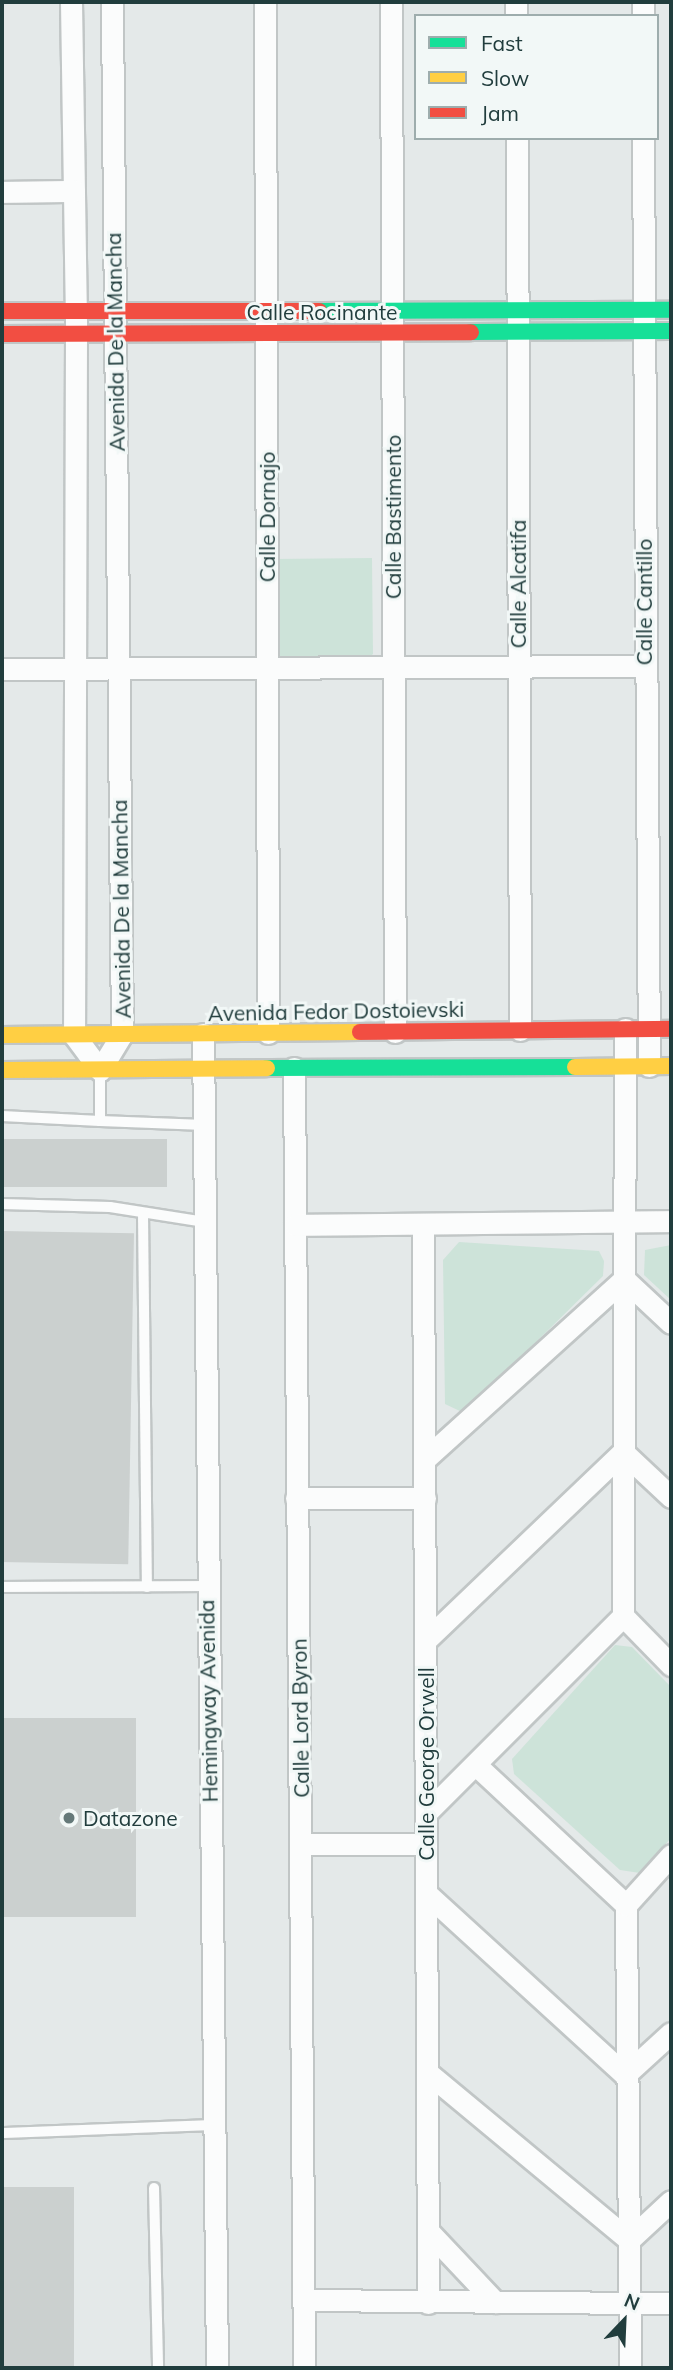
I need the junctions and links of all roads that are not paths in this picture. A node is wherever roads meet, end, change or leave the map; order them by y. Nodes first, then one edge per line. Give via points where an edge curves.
1 (71, 2) edge
2 (112, 2) edge
3 (265, 2) edge
4 (391, 2) edge
5 (517, 140) edge
6 (643, 140) edge
7 (74, 191) junction
8 (2, 192) edge
9 (75, 310) junction
10 (266, 310) junction
11 (517, 310) junction
12 (671, 310) edge
13 (2, 311) edge
14 (115, 311) junction
15 (642, 321) junction
16 (392, 323) junction
17 (671, 331) edge
18 (517, 332) junction
19 (266, 333) junction
20 (2, 334) edge
21 (76, 334) junction
22 (115, 334) junction
23 (645, 666) junction
24 (393, 667) junction
25 (519, 667) junction
26 (267, 668) junction
27 (2, 669) edge
28 (75, 669) junction
29 (118, 669) junction
30 (625, 1029) junction
31 (648, 1029) junction
32 (671, 1029) edge
33 (520, 1030) junction
34 (395, 1032) junction
35 (268, 1033) junction
36 (122, 1034) junction
37 (204, 1034) junction
38 (2, 1035) edge
39 (74, 1035) junction
40 (625, 1066) junction
41 (649, 1066) junction
42 (671, 1066) edge
43 (294, 1068) junction
44 (206, 1069) junction
45 (2, 1070) edge
46 (100, 1070) junction
47 (2, 1115) edge
48 (100, 1121) junction
49 (205, 1125) junction
50 (2, 1204) edge
51 (143, 1213) junction
52 (625, 1221) junction
53 (671, 1221) edge
54 (205, 1222) junction
55 (295, 1224) junction
56 (424, 1225) junction
57 (624, 1279) junction
58 (671, 1323) edge
59 (624, 1452) junction
60 (425, 1459) junction
61 (671, 1497) edge
62 (425, 1498) junction
63 (296, 1499) junction
64 (206, 1586) junction
65 (2, 1587) edge
66 (147, 1587) junction
67 (623, 1616) junction
68 (426, 1640) junction
69 (671, 1665) edge
70 (477, 1766) junction
71 (426, 1813) junction
72 (302, 1844) junction
73 (426, 1844) junction
74 (671, 1855) edge
75 (427, 1895) junction
76 (626, 1905) junction
77 (671, 2033) edge
78 (428, 2073) junction
79 (625, 2075) junction
80 (214, 2125) junction
81 (2, 2133) edge
82 (154, 2188) dead end
83 (671, 2201) edge
84 (428, 2231) junction
85 (629, 2240) junction
86 (303, 2300) junction
87 (495, 2302) junction
88 (428, 2303) junction
89 (630, 2303) junction
90 (671, 2304) edge
91 (158, 2368) edge
92 (217, 2368) edge
93 (304, 2368) edge
94 (630, 2368) edge

1 - 7 street, Avenida De la Mancha
2 - 14 street, Avenida De la Mancha
3 - 10 street, Calle Dornajo
4 - 16 street, Calle Bastimento
5 - 11 street, Calle Alcatifa
6 - 15 street, Calle Cantillo
7 - 8 street
7 - 9 street, Avenida De la Mancha
9 - 13 main road, Calle Rocinante
9 - 14 main road, Calle Rocinante
9 - 21 street, Avenida De la Mancha
10 - 14 main road, Calle Rocinante
10 - 16 main road, Calle Rocinante
10 - 19 street, Calle Dornajo
11 - 15 main road, Calle Rocinante
11 - 16 main road, Calle Rocinante
11 - 18 street, Calle Alcatifa
12 - 15 main road
14 - 22 street, Avenida De la Mancha
15 - 17 main road
15 - 18 main road, Calle Rocinante
15 - 23 street, Calle Cantillo
16 - 18 main road, Calle Rocinante
16 - 19 main road, Calle Rocinante
16 - 24 street, Calle Bastimento
18 - 25 street, Calle Alcatifa
19 - 22 main road, Calle Rocinante
19 - 26 street, Calle Dornajo
20 - 21 main road, Calle Rocinante
21 - 22 main road, Calle Rocinante
21 - 28 street, Avenida De la Mancha
22 - 29 street, Avenida De la Mancha
23 - 25 street
23 - 31 street, Calle Cantillo
24 - 25 street
24 - 26 street
24 - 34 street, Calle Bastimento
25 - 33 street, Calle Alcatifa
26 - 29 street
26 - 35 street, Calle Dornajo
27 - 28 street
28 - 29 street
28 - 39 street, Avenida De la Mancha
29 - 36 street, Avenida De la Mancha
30 - 31 main road, Avenida Fedor Dostoievski
30 - 33 main road, Avenida Fedor Dostoievski
30 - 40 street
31 - 32 main road, Avenida Fedor Dostoievski
31 - 41 street, Calle Cantillo
33 - 34 main road, Avenida Fedor Dostoievski
34 - 35 main road, Avenida Fedor Dostoievski
35 - 37 main road, Avenida Fedor Dostoievski
36 - 37 main road, Avenida Fedor Dostoievski
36 - 39 main road, Avenida Fedor Dostoievski
36 - 46 street, Avenida De la Mancha
37 - 44 street, Hemingway Avenida
38 - 39 main road, Avenida Fedor Dostoievski
39 - 46 street
40 - 41 main road
40 - 43 main road
40 - 52 street
41 - 42 main road
43 - 44 main road
43 - 55 street, Calle Lord Byron
44 - 46 main road
44 - 49 street, Hemingway Avenida
45 - 46 main road
46 - 48 lane
47 - 48 lane
48 - 49 lane
49 - 54 street, Hemingway Avenida
50 - 51 lane via 85,1205
51 - 54 lane
51 - 66 lane
52 - 53 street
52 - 56 street
52 - 57 street
54 - 64 street, Hemingway Avenida
55 - 56 street
55 - 63 street, Calle Lord Byron
56 - 60 street, Calle George Orwell
57 - 58 street
57 - 59 street
57 - 60 street
59 - 61 street
59 - 67 street
59 - 68 street
60 - 62 street, Calle George Orwell
62 - 63 street
62 - 68 street, Calle George Orwell
63 - 72 street, Calle Lord Byron
64 - 66 lane
64 - 80 street, Hemingway Avenida
65 - 66 lane
67 - 69 street
67 - 70 street
68 - 71 street, Calle George Orwell
70 - 71 street
70 - 76 street
71 - 73 street, Calle George Orwell
72 - 73 street
72 - 86 street, Calle Lord Byron
73 - 75 street, Calle George Orwell
74 - 76 street
75 - 78 street, Calle George Orwell
75 - 79 street
76 - 79 street
77 - 79 street
78 - 84 street, Calle George Orwell
78 - 85 street
79 - 85 street
80 - 81 lane
80 - 92 street, Hemingway Avenida
82 - 91 lane
83 - 85 street
84 - 87 street
84 - 88 street, Calle George Orwell
85 - 89 street
86 - 88 street
86 - 93 street, Calle Lord Byron
87 - 88 street
87 - 89 street
89 - 90 street
89 - 94 street

